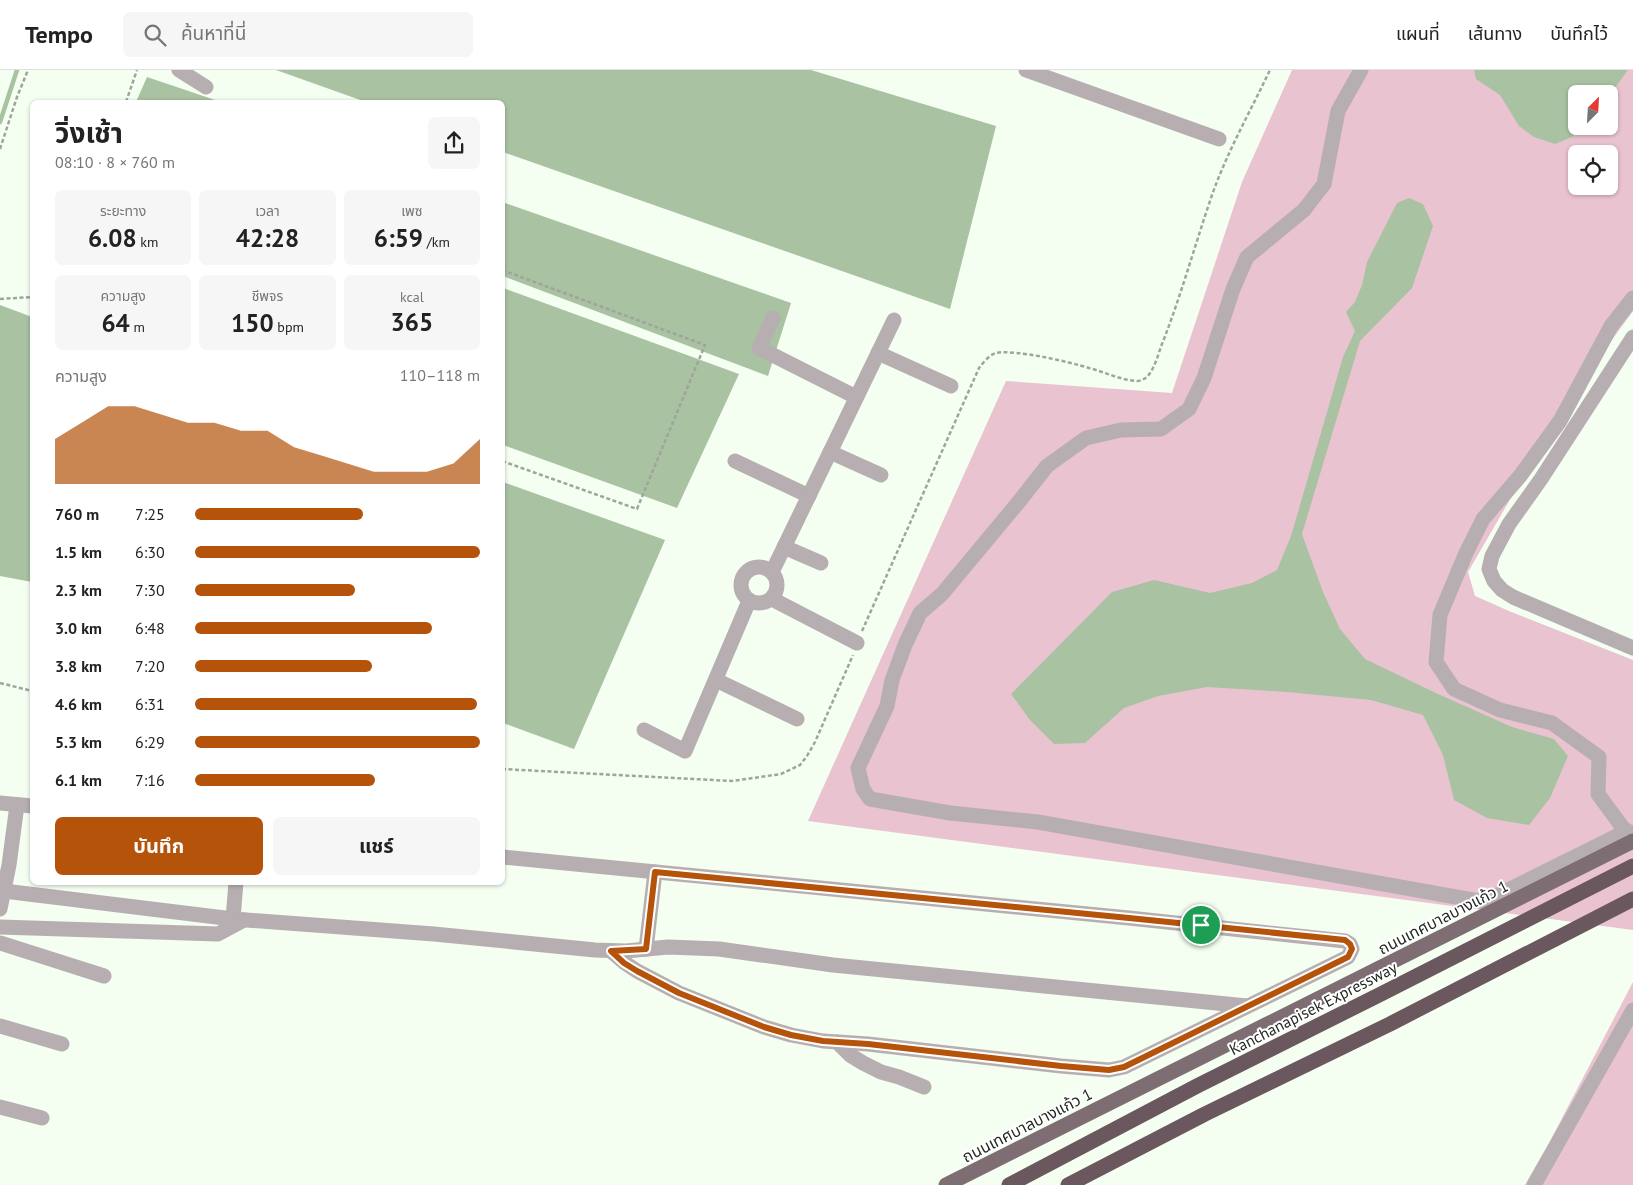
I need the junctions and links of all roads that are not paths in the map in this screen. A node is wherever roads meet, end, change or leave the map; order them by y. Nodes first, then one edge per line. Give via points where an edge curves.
1 (179, 70) edge
2 (1026, 70) edge
3 (1361, 70) edge
4 (206, 87) dead end
5 (1219, 139) dead end
6 (1633, 298) edge
7 (773, 318) dead end
8 (894, 320) dead end
9 (1633, 337) edge
10 (878, 353) junction
11 (951, 386) dead end
12 (856, 397) junction
13 (830, 452) junction
14 (735, 462) dead end
15 (881, 474) dead end
16 (808, 496) junction
17 (784, 547) junction
18 (821, 563) dead end
19 (772, 572) junction
20 (772, 599) junction
21 (749, 601) junction
22 (857, 644) dead end
23 (1633, 648) edge
24 (716, 680) junction
25 (797, 719) dead end
26 (644, 730) dead end
27 (0, 802) edge
28 (25, 805) edge
29 (1631, 836) edge
30 (505, 856) edge
31 (1633, 866) edge
32 (655, 872) junction
33 (236, 885) edge
34 (4, 891) junction
35 (1633, 899) edge
36 (0, 910) edge
37 (239, 919) junction
38 (0, 927) edge
39 (0, 943) edge
40 (646, 949) junction
41 (611, 951) junction
42 (104, 976) dead end
43 (1248, 1006) junction
44 (1633, 1010) edge
45 (0, 1026) edge
46 (836, 1042) junction
47 (62, 1044) dead end
48 (924, 1087) dead end
49 (0, 1107) edge
50 (42, 1118) dead end
51 (946, 1185) edge
52 (1009, 1185) edge
53 (1068, 1185) edge
54 (1534, 1185) edge

1 - 4 street
2 - 5 street
3 - 29 street via 1338,111 1324,184 1304,210 1247,257 1204,378 1189,408 1161,429 1121,430 1086,438 1046,466 942,594 920,613 904,645 887,706 858,768 862,789 870,799 950,813 1038,822 1484,902
6 - 29 street via 1612,326 1560,421 1520,476 1483,519 1440,615 1436,662 1454,689 1500,710 1552,723 1599,757 1598,794
7 - 12 street via 759,348
8 - 10 street
9 - 23 street via 1509,524 1492,556 1489,569 1498,585 1513,597
10 - 11 street
10 - 12 street
12 - 13 street
13 - 15 street
13 - 16 street
14 - 16 street
16 - 17 street
17 - 18 street
17 - 19 street
19 - 20 street via 777,588
19 - 21 street via 761,567 745,574 740,585
20 - 21 street via 761,604
20 - 22 street
21 - 24 street
24 - 25 street
24 - 26 street via 685,751
27 - 28 street
28 - 34 street
29 - 51 main road, ถนนเทศบาลบางแก้ว 1
30 - 32 street
31 - 52 highway, Kanchanapisek Expressway via 1197,1086
32 - 40 street
32 - 43 street via 1345,940 1350,944 1352,949 1348,957
33 - 37 street
34 - 36 street
34 - 37 street
35 - 53 highway
37 - 38 street via 218,934
37 - 41 street
39 - 42 street
40 - 41 street
40 - 43 street via 719,949 833,965
41 - 46 street via 624,963 679,993 764,1027
43 - 46 street via 1124,1067 1109,1070
44 - 54 street
45 - 47 street
46 - 48 street via 863,1064
49 - 50 street

